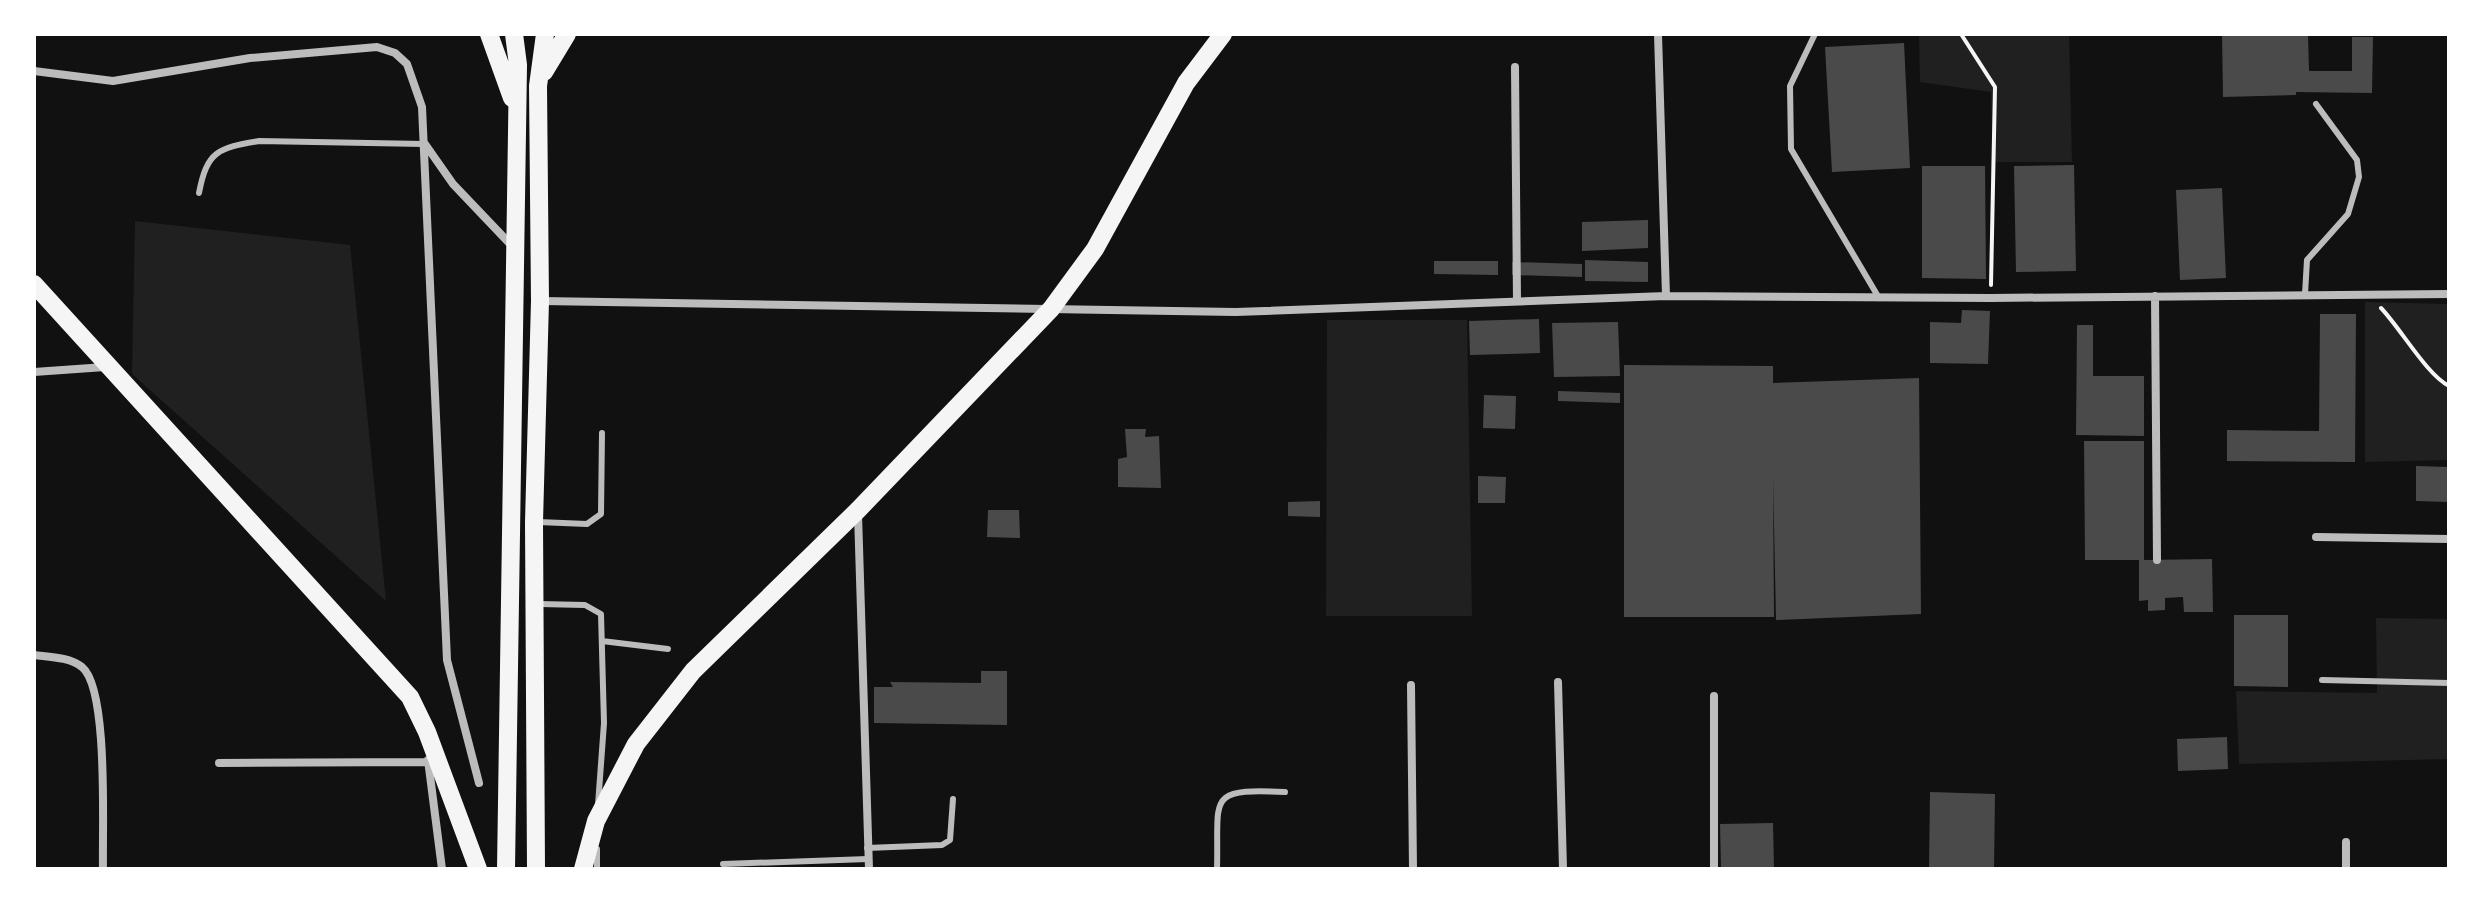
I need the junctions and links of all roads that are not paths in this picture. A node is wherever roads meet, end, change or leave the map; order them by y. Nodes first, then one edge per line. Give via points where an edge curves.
1 (489, 34) edge
2 (514, 34) edge
3 (545, 34) edge
4 (567, 34) edge
5 (1223, 34) edge
6 (1658, 34) edge
7 (1815, 34) edge
8 (1515, 67) dead end
9 (34, 71) edge
10 (538, 86) junction
11 (2316, 104) dead end
12 (517, 112) junction
13 (424, 144) junction
14 (199, 193) dead end
15 (514, 248) junction
16 (34, 284) edge
17 (2305, 294) junction
18 (2449, 294) edge
19 (1666, 296) junction
20 (2155, 296) junction
21 (1879, 298) junction
22 (540, 301) junction
23 (1517, 301) junction
24 (1051, 309) junction
25 (107, 366) junction
26 (34, 372) edge
27 (602, 433) dead end
28 (858, 510) junction
29 (534, 522) junction
30 (2316, 537) dead end
31 (2449, 539) edge
32 (2157, 560) dead end
33 (535, 604) junction
34 (602, 641) junction
35 (668, 649) dead end
36 (34, 655) edge
37 (2322, 680) dead end
38 (1558, 682) dead end
39 (2449, 683) edge
40 (1411, 685) dead end
41 (1714, 696) dead end
42 (427, 732) junction
43 (428, 762) junction
44 (219, 763) dead end
45 (479, 783) dead end
46 (1285, 792) dead end
47 (953, 799) dead end
48 (596, 821) junction
49 (2346, 842) dead end
50 (867, 848) junction
51 (723, 864) dead end
52 (869, 864) edge
53 (103, 869) edge
54 (442, 869) edge
55 (478, 869) edge
56 (506, 869) edge
57 (536, 869) edge
58 (583, 869) edge
59 (597, 869) edge
60 (1217, 869) edge
61 (1413, 869) edge
62 (1563, 869) edge
63 (1714, 869) edge
64 (2346, 869) edge

1 - 12 main road
2 - 12 main road
3 - 10 main road
4 - 10 main road
5 - 24 main road via 1186,83 1095,249
6 - 19 street
7 - 21 lane via 1790,86 1791,149
8 - 23 street
9 - 13 street via 113,81 250,58 377,47 401,58 414,76
10 - 22 main road
11 - 17 lane via 2357,160 2359,177 2348,214 2307,260
12 - 15 main road
13 - 14 lane via 259,141 233,146 204,166
13 - 15 street via 453,184
13 - 45 street via 447,660
15 - 56 main road
16 - 25 main road
17 - 18 street
17 - 20 street
19 - 21 street
19 - 23 street
20 - 21 street
20 - 32 street
22 - 24 street
22 - 29 main road
23 - 24 street via 1236,312
24 - 28 main road
25 - 26 street
25 - 42 main road via 371,651 410,697
27 - 29 lane via 601,514 587,524
28 - 48 main road via 693,671 636,744
28 - 50 street
29 - 33 main road
30 - 31 street
33 - 34 lane via 595,608 601,614
33 - 57 main road
34 - 35 lane
34 - 48 lane via 604,723
36 - 53 street via 64,659 82,667 92,680 101,735
37 - 39 lane
38 - 62 street
40 - 61 street
41 - 63 street
42 - 43 street
42 - 55 main road
43 - 44 street
43 - 54 street
46 - 60 lane via 1228,794 1219,805
47 - 50 lane via 950,840 942,845
48 - 58 main road
48 - 59 lane
49 - 64 street
50 - 52 street
51 - 52 lane

